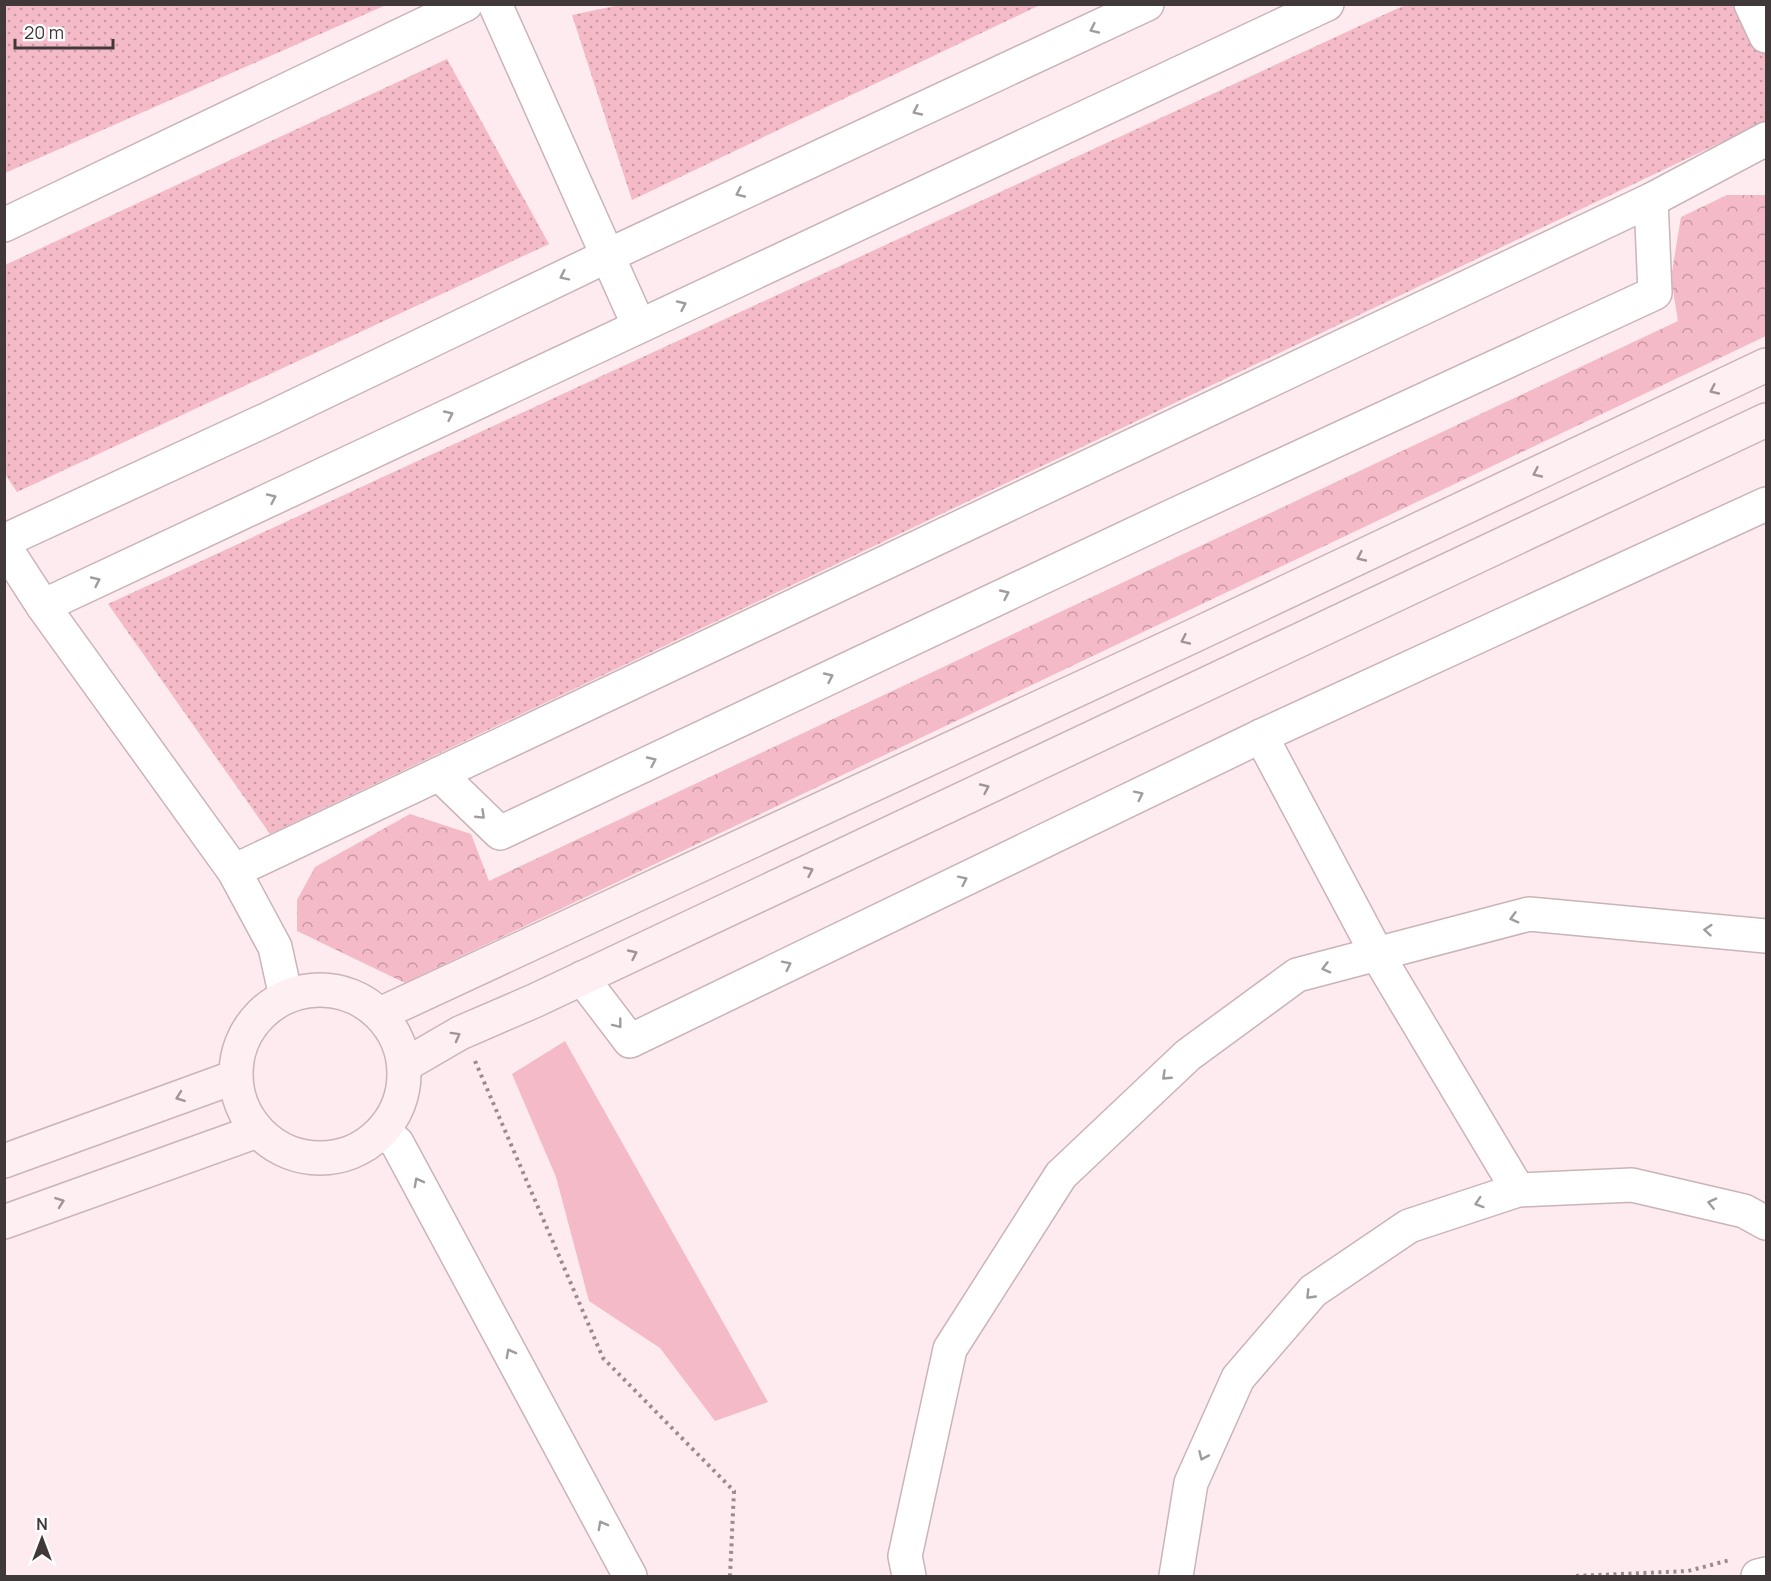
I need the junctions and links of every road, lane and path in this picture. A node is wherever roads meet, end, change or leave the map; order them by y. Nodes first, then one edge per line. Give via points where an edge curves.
1 (466, 4) edge
2 (495, 4) edge
3 (1147, 4) edge
4 (1327, 4) edge
5 (1751, 4) edge
6 (1767, 36) edge
7 (1767, 139) edge
8 (1651, 200) junction
9 (4, 225) edge
10 (609, 255) junction
11 (639, 326) junction
12 (1767, 365) edge
13 (1767, 420) edge
14 (1767, 504) edge
15 (4, 541) edge
16 (4, 546) edge
17 (43, 606) junction
18 (1261, 736) junction
19 (439, 774) junction
20 (234, 871) junction
21 (1767, 936) edge
22 (1377, 954) junction
23 (582, 978) junction
24 (286, 997) junction
25 (380, 1014) junction
26 (460, 1033) junction
27 (405, 1065) junction
28 (235, 1077) junction
29 (257, 1131) junction
30 (384, 1132) junction
31 (4, 1161) edge
32 (1518, 1190) junction
33 (4, 1222) edge
34 (1767, 1223) edge
35 (1745, 1568) edge
36 (1767, 1574) edge
37 (630, 1576) edge
38 (730, 1576) edge
39 (909, 1576) edge
40 (1176, 1576) edge
41 (1576, 1576) edge

1 - 9 street
2 - 10 street
3 -> 10 street
11 -> 4 street
5 - 6 street
7 - 8 street
8 - 19 street
19 -> 8 street via 500,833 1655,293
10 - 11 street
10 -> 15 street
17 -> 11 street
12 -> 25 street
23 -> 13 street
14 - 18 street
16 - 17 street
17 - 20 street
18 - 22 street
23 -> 18 street via 630,1041
19 - 20 street
20 - 24 street via 275,947
21 -> 22 street via 1529,914
22 - 32 street
22 -> 39 street via 1297,975 1188,1055 1061,1175 950,1349 905,1556
23 - 26 street
24 - 25 street via 327,990 355,997
24 - 28 street via 261,1013 244,1038
25 - 27 street via 397,1038
27 -> 26 street
26 - 38 path via 473,1055 603,1359 734,1491
27 - 30 street via 400,1106
28 - 29 street via 241,1106
28 -> 31 street
29 - 30 street via 279,1149 308,1158 333,1159
33 -> 29 street
37 -> 30 street via 397,1143
34 -> 32 street via 1744,1211 1632,1185
32 -> 40 street via 1409,1226 1313,1291 1238,1378 1191,1483
35 - 36 street
35 - 41 path

